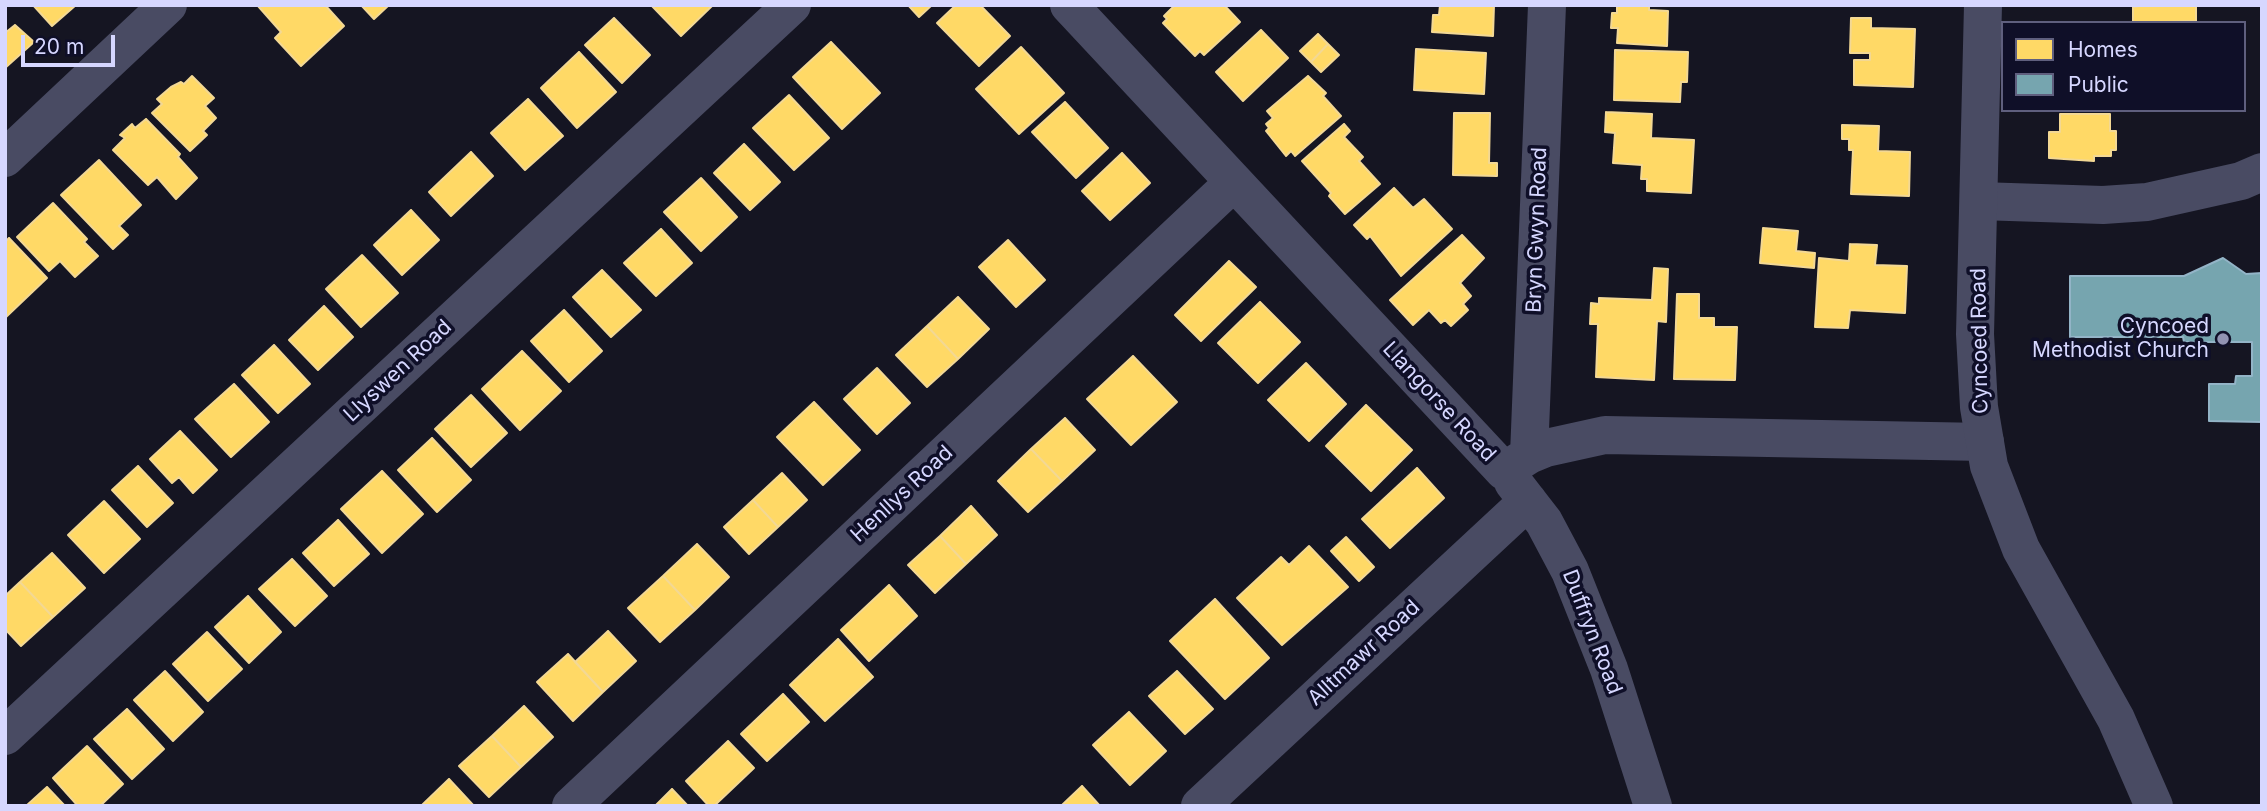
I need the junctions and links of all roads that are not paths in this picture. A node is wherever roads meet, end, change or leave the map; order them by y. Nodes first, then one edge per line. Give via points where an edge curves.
1 (168, 5) edge
2 (792, 5) edge
3 (1069, 5) edge
4 (1547, 5) edge
5 (1983, 5) edge
6 (5, 158) edge
7 (2262, 172) edge
8 (1233, 183) junction
9 (1979, 201) junction
10 (1984, 442) junction
11 (1516, 463) junction
12 (1528, 501) junction
13 (5, 736) edge
14 (571, 806) edge
15 (1200, 806) edge
16 (1653, 806) edge
17 (2154, 806) edge

1 - 6 street
2 - 13 street, Llyswen Road
3 - 8 street, Llangorse Road
4 - 11 street, Bryn Gwyn Road
5 - 9 street, Cyncoed Road
7 - 9 street via 2147,202
8 - 11 street, Llangorse Road
8 - 14 street, Henllys Road
9 - 10 street, Cyncoed Road via 1975,334
10 - 11 street, Llangorse Road via 1605,435 1579,439
10 - 17 street, Cyncoed Road via 2001,503 2021,549 2116,719
11 - 12 street, Duffryn Road
12 - 15 street, Alltmawr Road
12 - 16 street, Duffryn Road via 1557,545 1591,621

